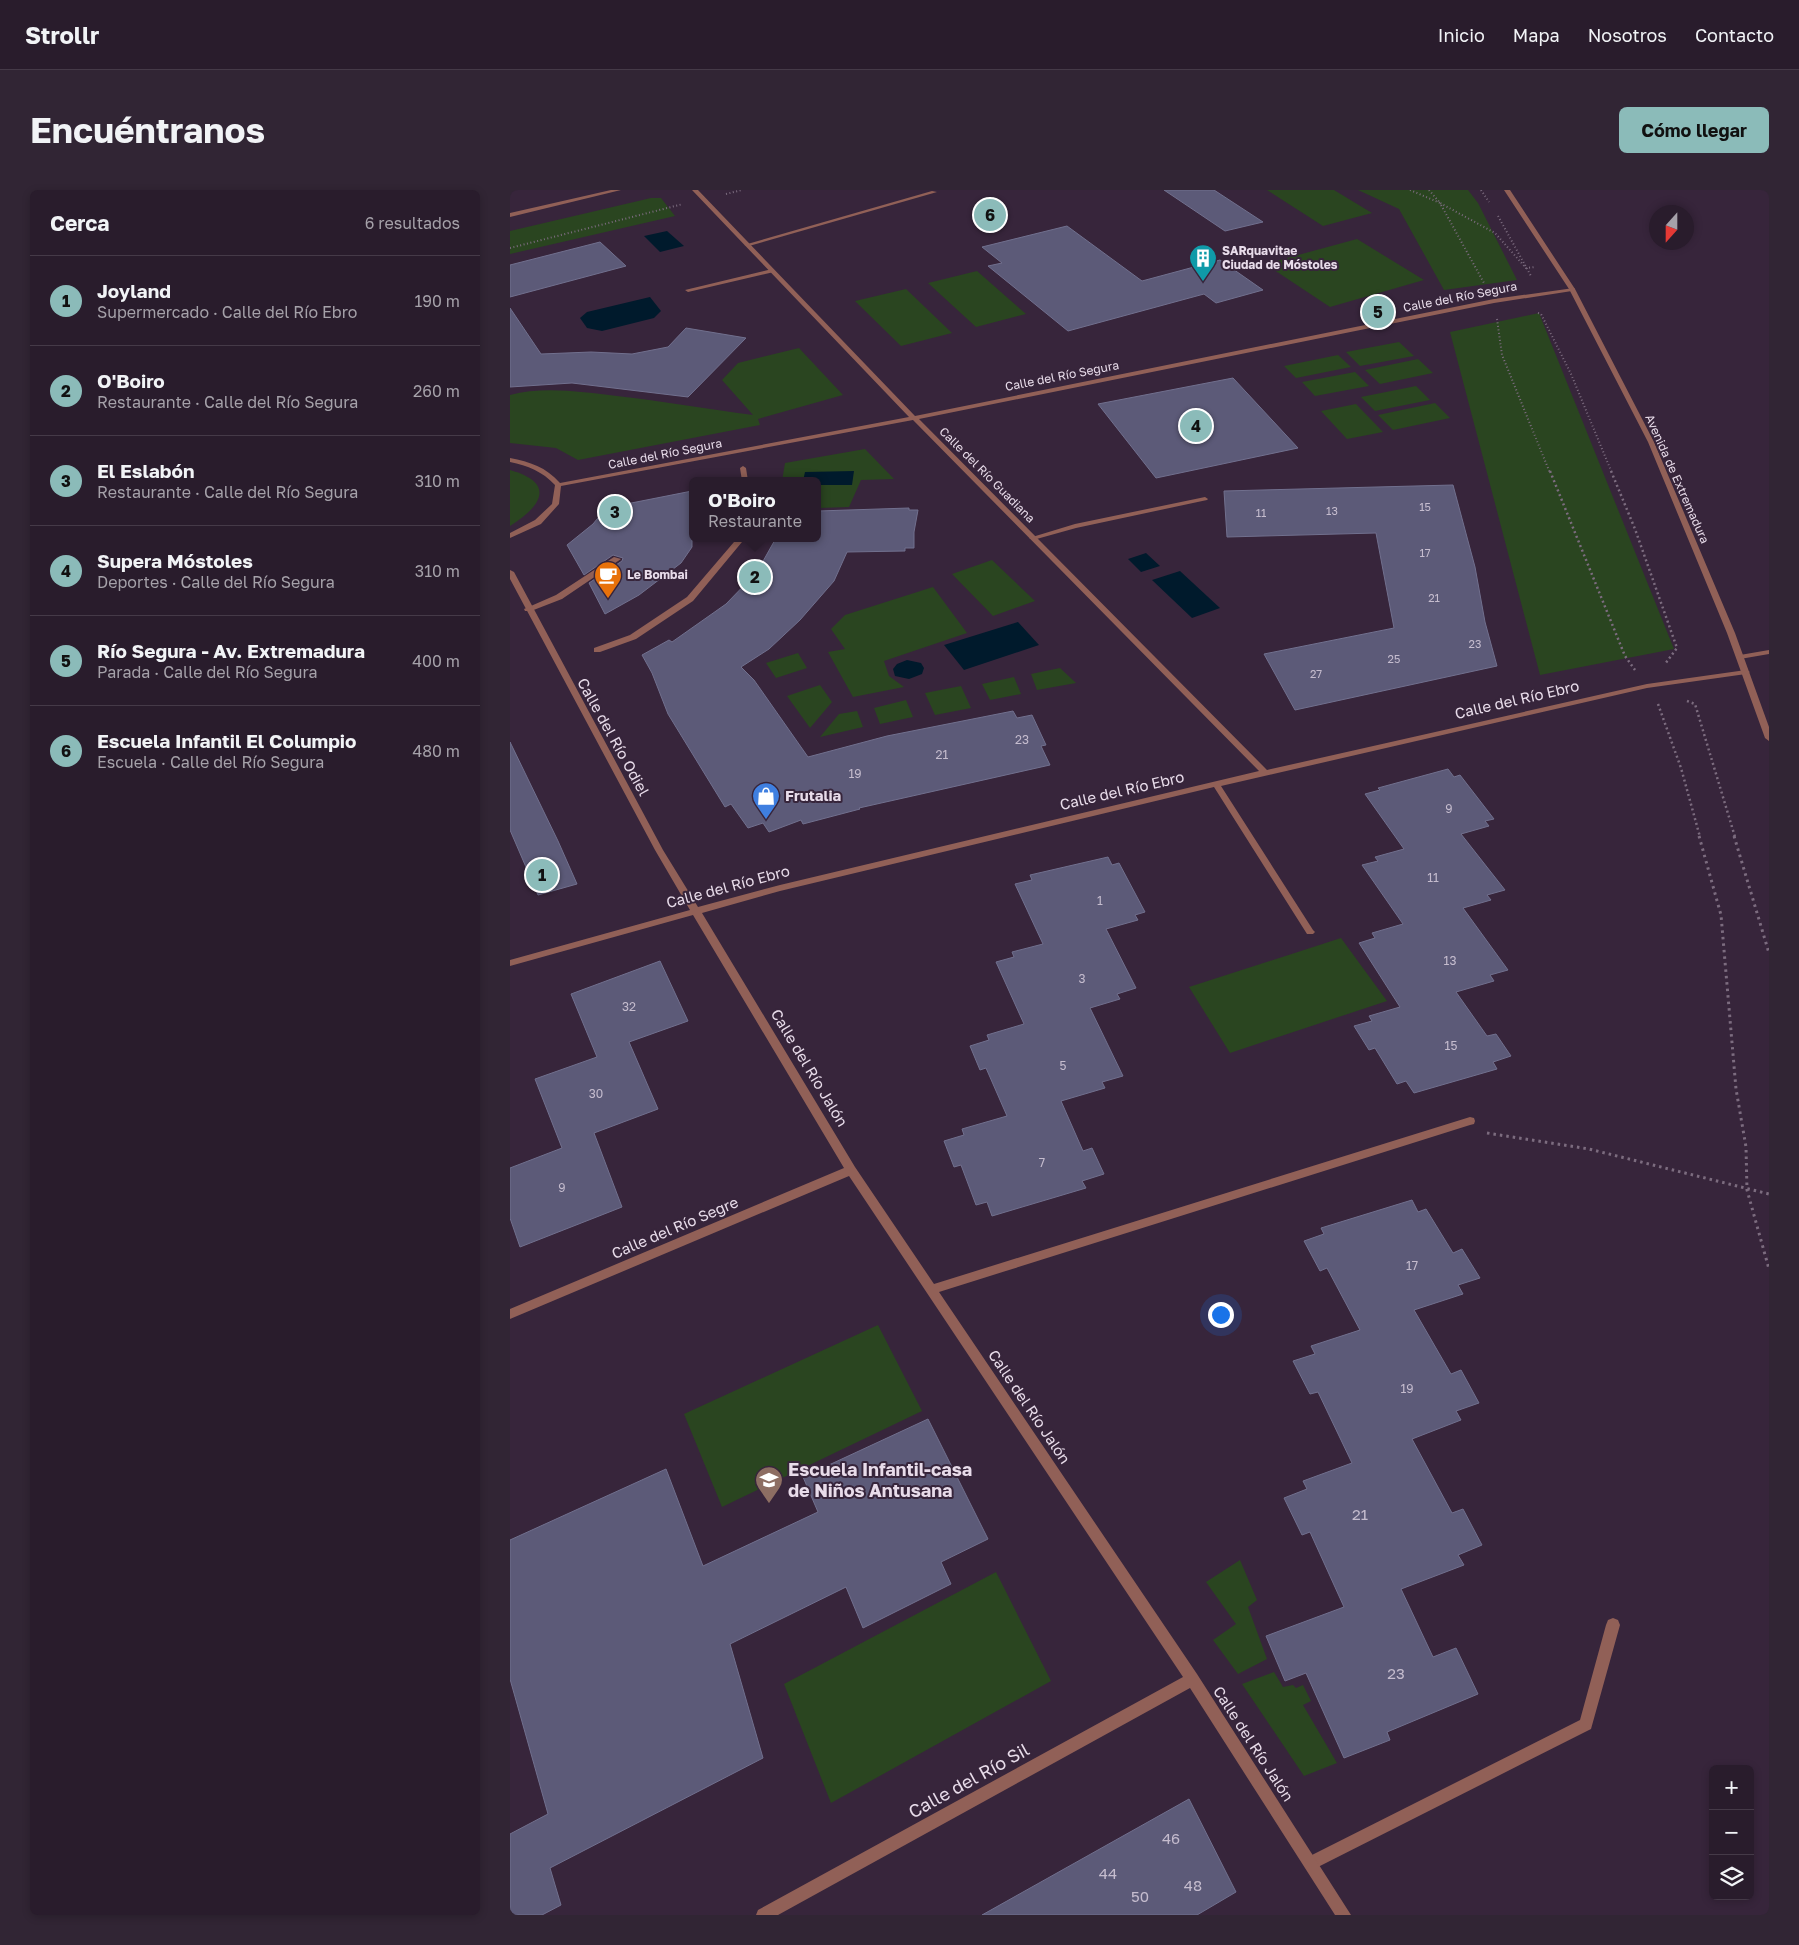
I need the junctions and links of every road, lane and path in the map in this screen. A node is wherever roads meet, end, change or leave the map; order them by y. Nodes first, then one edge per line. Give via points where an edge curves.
1 (618, 190) edge
2 (695, 190) edge
3 (742, 190) edge
4 (1410, 190) edge
5 (1429, 190) edge
6 (1481, 190) edge
7 (1506, 190) edge
8 (934, 192) dead end
9 (702, 199) junction
10 (1440, 204) junction
11 (1491, 205) dead end
12 (1496, 212) dead end
13 (510, 215) edge
14 (746, 245) junction
15 (510, 248) edge
16 (1558, 266) junction
17 (1526, 268) junction
18 (772, 271) junction
19 (1532, 277) dead end
20 (1572, 289) junction
21 (688, 290) dead end
22 (1494, 302) junction
23 (914, 418) junction
24 (510, 460) edge
25 (743, 468) dead end
26 (744, 477) edge
27 (558, 485) junction
28 (1205, 499) dead end
29 (510, 536) edge
30 (1033, 538) junction
31 (738, 542) edge
32 (617, 559) dead end
33 (510, 572) edge
34 (528, 609) junction
35 (598, 650) dead end
36 (1769, 652) edge
37 (1740, 657) junction
38 (1746, 672) junction
39 (1647, 686) junction
40 (1769, 738) edge
41 (1266, 773) junction
42 (1216, 784) junction
43 (696, 912) junction
44 (1310, 932) dead end
45 (1769, 953) edge
46 (510, 963) edge
47 (1470, 1121) dead end
48 (1452, 1127) junction
49 (851, 1170) junction
50 (1747, 1190) junction
51 (1769, 1194) edge
52 (1769, 1269) edge
53 (931, 1290) junction
54 (510, 1314) edge
55 (1613, 1625) dead end
56 (1192, 1679) junction
57 (1310, 1863) junction
58 (763, 1915) edge
59 (1344, 1915) edge

1 - 13 street
2 - 9 street, Calle del Río Guadiana
3 - 9 path
4 - 10 path
5 - 10 path
6 - 11 path
7 - 16 street, Avenida de Extremadura
8 - 14 street
9 - 14 street, Calle del Río Guadiana
9 - 15 path
10 - 17 path via 1495,233
10 - 22 path
12 - 17 path
14 - 18 street, Calle del Río Guadiana
16 - 17 path
16 - 20 street, Avenida de Extremadura
17 - 19 path
18 - 21 street
18 - 23 street, Calle del Río Guadiana
20 - 22 street, Calle del Río Segura
20 - 37 street, Avenida de Extremadura via 1651,442
22 - 23 street, Calle del Río Segura
22 - 39 path via 1502,355 1625,656
22 - 39 path via 1540,314 1571,374 1635,529 1677,648
23 - 27 street, Calle del Río Segura
23 - 30 street, Calle del Río Guadiana
24 - 27 street via 533,465 550,475
25 - 26 street
27 - 29 street via 555,504 538,522
28 - 30 street
30 - 41 street, Calle del Río Guadiana
31 - 35 street via 690,599 633,637
32 - 34 street via 559,597
33 - 34 street, Calle del Río Odiel
34 - 43 street, Calle del Río Odiel
36 - 37 street
37 - 38 street, Avenida de Extremadura
38 - 39 street, Calle del Río Ebro
38 - 40 street, Avenida de Extremadura
39 - 41 street, Calle del Río Ebro
39 - 45 path via 1695,704
39 - 50 path via 1659,706 1681,768 1721,915 1736,1089 1746,1147
41 - 42 street, Calle del Río Ebro
42 - 43 street, Calle del Río Ebro via 780,888
42 - 44 street
43 - 46 street, Calle del Río Ebro
43 - 49 street, Calle del Río Jalón
47 - 48 street
48 - 50 path via 1589,1150
48 - 53 street
49 - 53 street, Calle del Río Jalón
49 - 54 street, Calle del Río Segre
50 - 51 path
50 - 52 path
53 - 56 street, Calle del Río Jalón
55 - 57 street via 1586,1724
56 - 57 street, Calle del Río Jalón
56 - 58 street, Calle del Río Sil
57 - 59 street, Calle del Río Jalón

